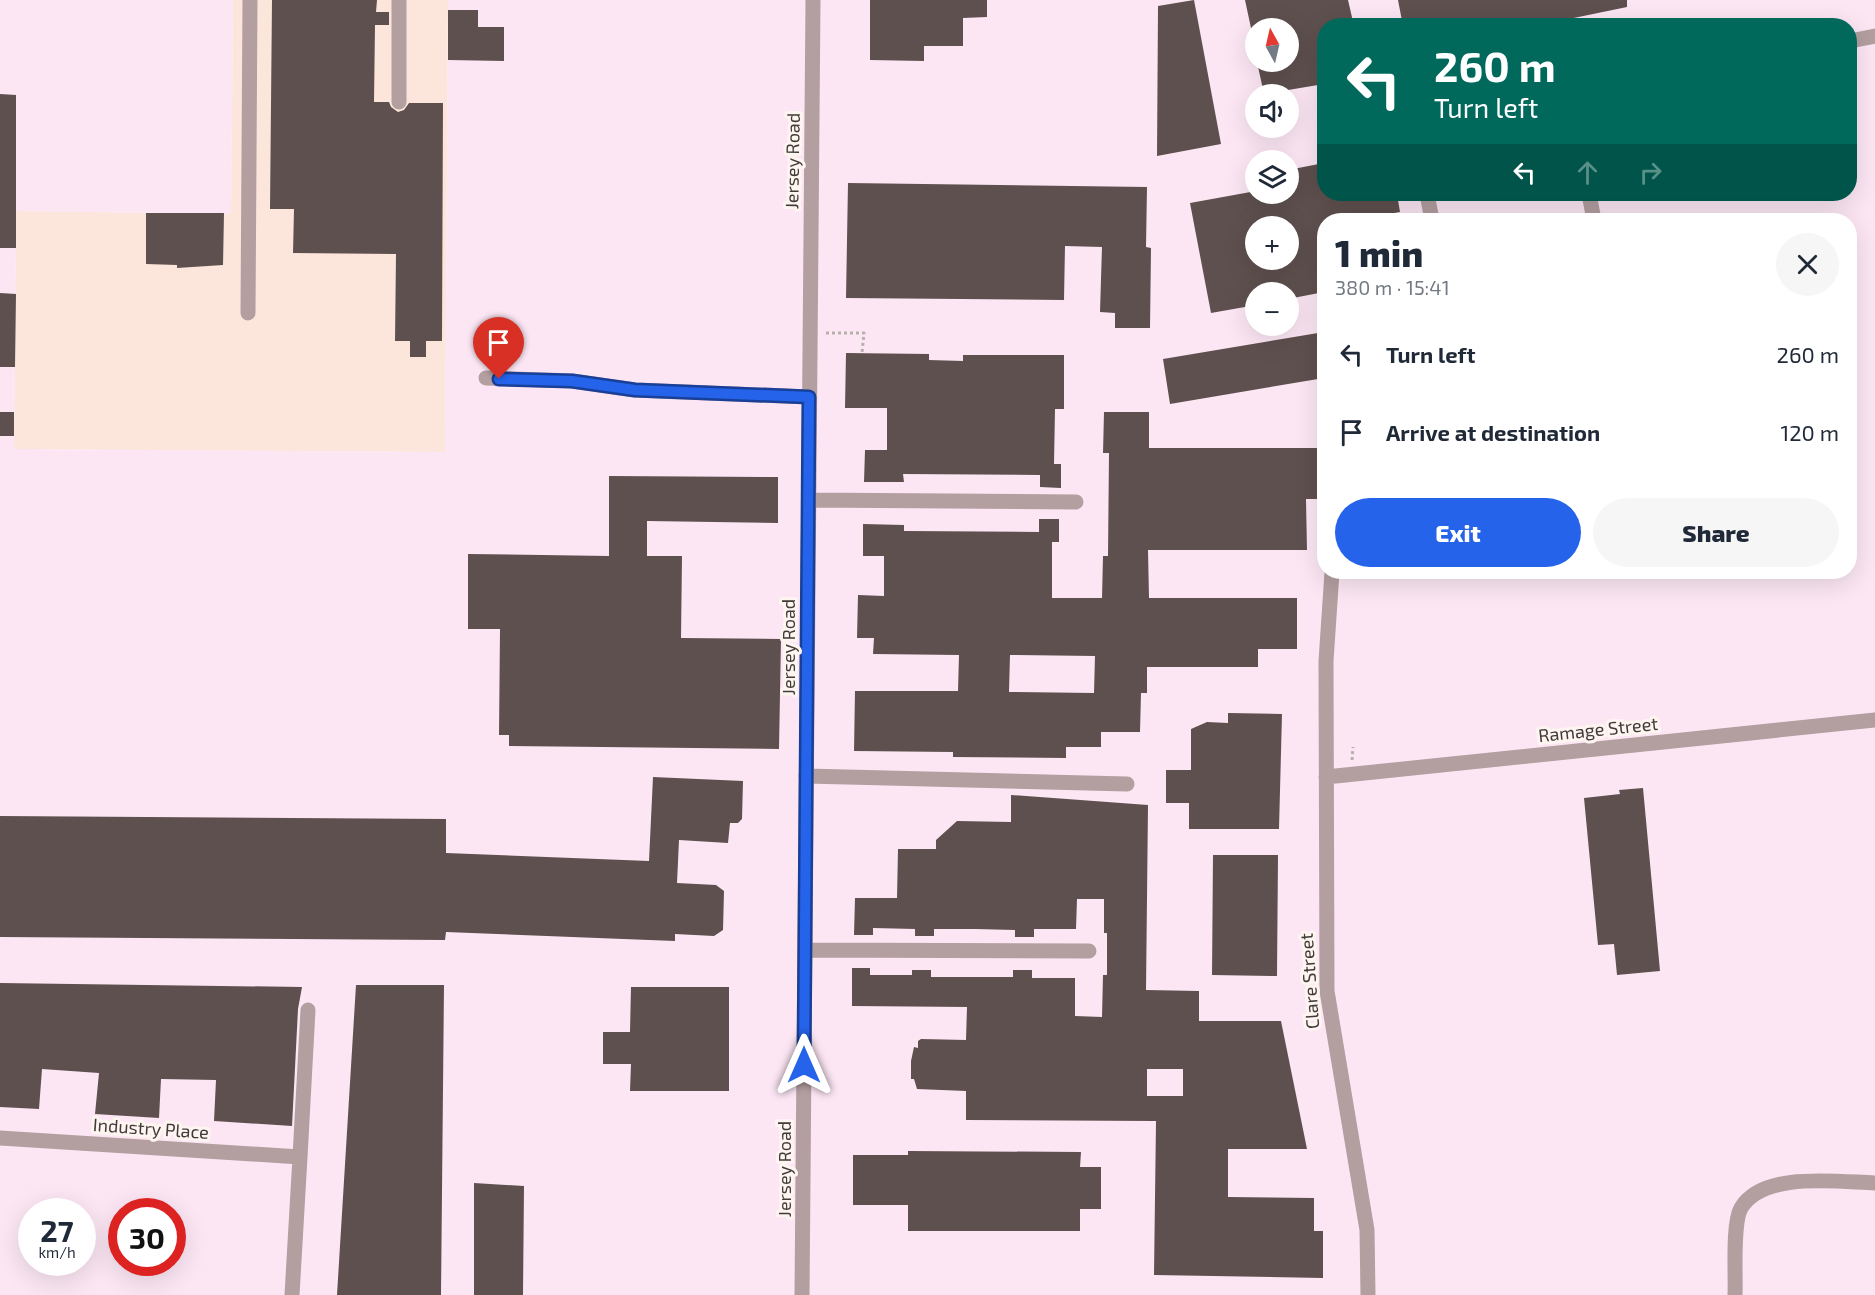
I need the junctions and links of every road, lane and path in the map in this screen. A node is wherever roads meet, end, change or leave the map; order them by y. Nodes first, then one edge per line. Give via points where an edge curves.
1 (250, 0) edge
2 (399, 0) edge
3 (813, 0) edge
4 (1875, 36) edge
5 (1857, 40) edge
6 (399, 99) dead end
7 (248, 313) dead end
8 (809, 332) junction
9 (862, 353) dead end
10 (486, 378) dead end
11 (809, 397) junction
12 (808, 501) junction
13 (1076, 502) dead end
14 (1332, 579) edge
15 (1875, 720) edge
16 (806, 776) junction
17 (1326, 777) junction
18 (1127, 784) dead end
19 (805, 950) junction
20 (1089, 951) dead end
21 (308, 1010) dead end
22 (0, 1138) edge
23 (300, 1157) junction
24 (1875, 1183) edge
25 (292, 1295) edge
26 (802, 1295) edge
27 (1368, 1295) edge
28 (1735, 1295) edge

1 - 7 street
2 - 6 street
3 - 8 street, Jersey Road
4 - 5 street
8 - 9 path via 864,333
8 - 11 street, Jersey Road
10 - 11 street via 572,381 635,390
11 - 12 street, Jersey Road
12 - 13 street
12 - 16 street, Jersey Road
14 - 17 street, Clare Street via 1326,661
15 - 17 street, Ramage Street
16 - 18 street
16 - 19 street, Jersey Road
17 - 27 street, Clare Street via 1327,991 1367,1230
19 - 20 street
19 - 26 street, Jersey Road
21 - 23 street
22 - 23 street, Industry Place
23 - 25 street
24 - 28 street via 1773,1184 1755,1194 1741,1209 1736,1235

